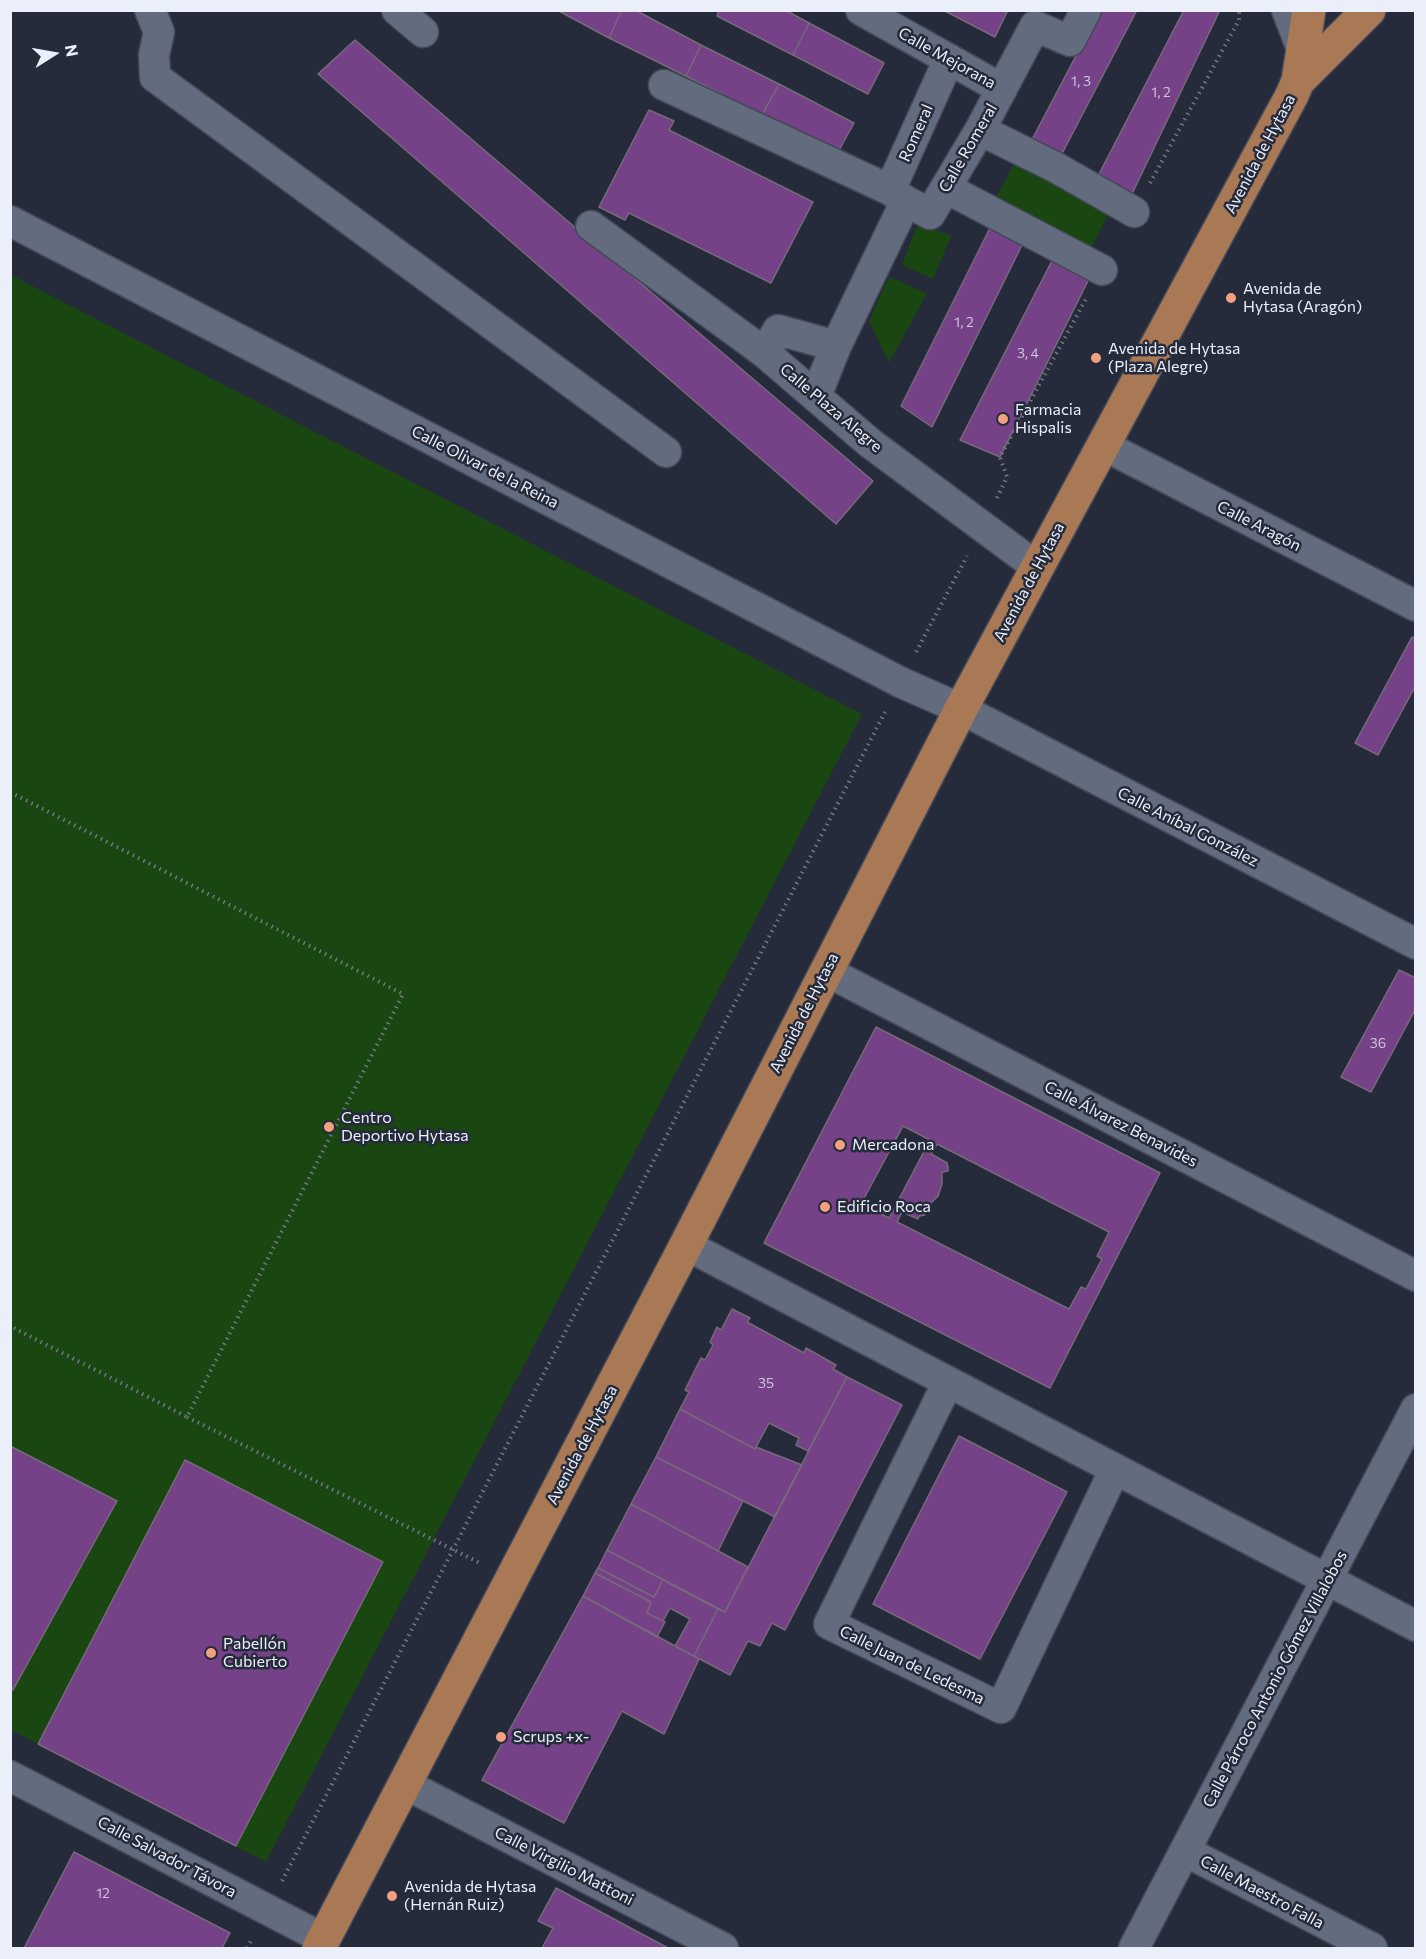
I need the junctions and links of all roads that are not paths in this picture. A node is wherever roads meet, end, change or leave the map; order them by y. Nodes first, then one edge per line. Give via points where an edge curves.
1 (150, 10) edge
2 (397, 10) edge
3 (861, 10) edge
4 (1086, 10) edge
5 (1287, 10) edge
6 (1309, 10) edge
7 (1369, 10) edge
8 (423, 32) dead end
9 (949, 59) junction
10 (1301, 66) junction
11 (664, 85) dead end
12 (1002, 89) junction
13 (980, 130) junction
14 (945, 188) junction
15 (898, 195) junction
16 (1134, 212) road end
17 (10, 221) edge
18 (591, 226) dead end
19 (1102, 270) road end
20 (836, 346) junction
21 (765, 353) junction
22 (816, 396) junction
23 (1103, 445) junction
24 (666, 452) dead end
25 (1037, 567) junction
26 (1416, 606) edge
27 (961, 709) junction
28 (1416, 944) edge
29 (826, 971) junction
30 (686, 1245) junction
31 (1416, 1276) edge
32 (948, 1382) junction
33 (1416, 1409) edge
34 (1115, 1469) junction
35 (1327, 1580) junction
36 (1416, 1626) edge
37 (10, 1776) edge
38 (405, 1784) junction
39 (1185, 1851) junction
40 (321, 1944) edge
41 (723, 1948) edge
42 (1134, 1948) edge
43 (1372, 1948) edge

1 - 24 street via 159,32 155,77
2 - 8 street
3 - 9 street, Calle Mejorana
4 - 12 street, Calle Romeral via 1070,41 1035,26
5 - 10 street
6 - 10 main road
7 - 10 main road
9 - 12 street, Calle Mejorana
9 - 15 street, Romeral
10 - 23 main road, Avenida de Hytasa
11 - 15 street
12 - 13 street, Calle Romeral
13 - 14 street, Calle Romeral
13 - 16 street via 1055,166
14 - 15 street, Calle Romeral via 930,214
14 - 19 street
15 - 20 street
17 - 27 street, Calle Olivar de la Reina via 900,682
18 - 21 street
20 - 21 street, Calle Plaza Alegre via 778,330
20 - 22 street
21 - 22 street, Calle Plaza Alegre
22 - 25 street, Calle Plaza Alegre via 870,443
23 - 25 main road, Avenida de Hytasa
23 - 26 street, Calle Aragón
25 - 27 main road, Avenida de Hytasa
27 - 28 street, Calle Aníbal González
27 - 29 main road, Avenida de Hytasa
29 - 30 main road, Avenida de Hytasa
29 - 31 street, Calle Álvarez Benavides
30 - 32 street
30 - 38 main road, Avenida de Hytasa
32 - 34 street
32 - 34 street, Calle Juan de Ledesma via 829,1624 1001,1708
33 - 35 street, Calle Párroco Antonio Gómez Villalobos
34 - 35 street
35 - 36 street
35 - 39 street, Calle Párroco Antonio Gómez Villalobos
37 - 40 street, Calle Salvador Távora via 267,1909
38 - 40 main road, Avenida de Hytasa
38 - 41 street, Calle Virgilio Mattoni
39 - 42 street, Calle Párroco Antonio Gómez Villalobos
39 - 43 street, Calle Maestro Falla

